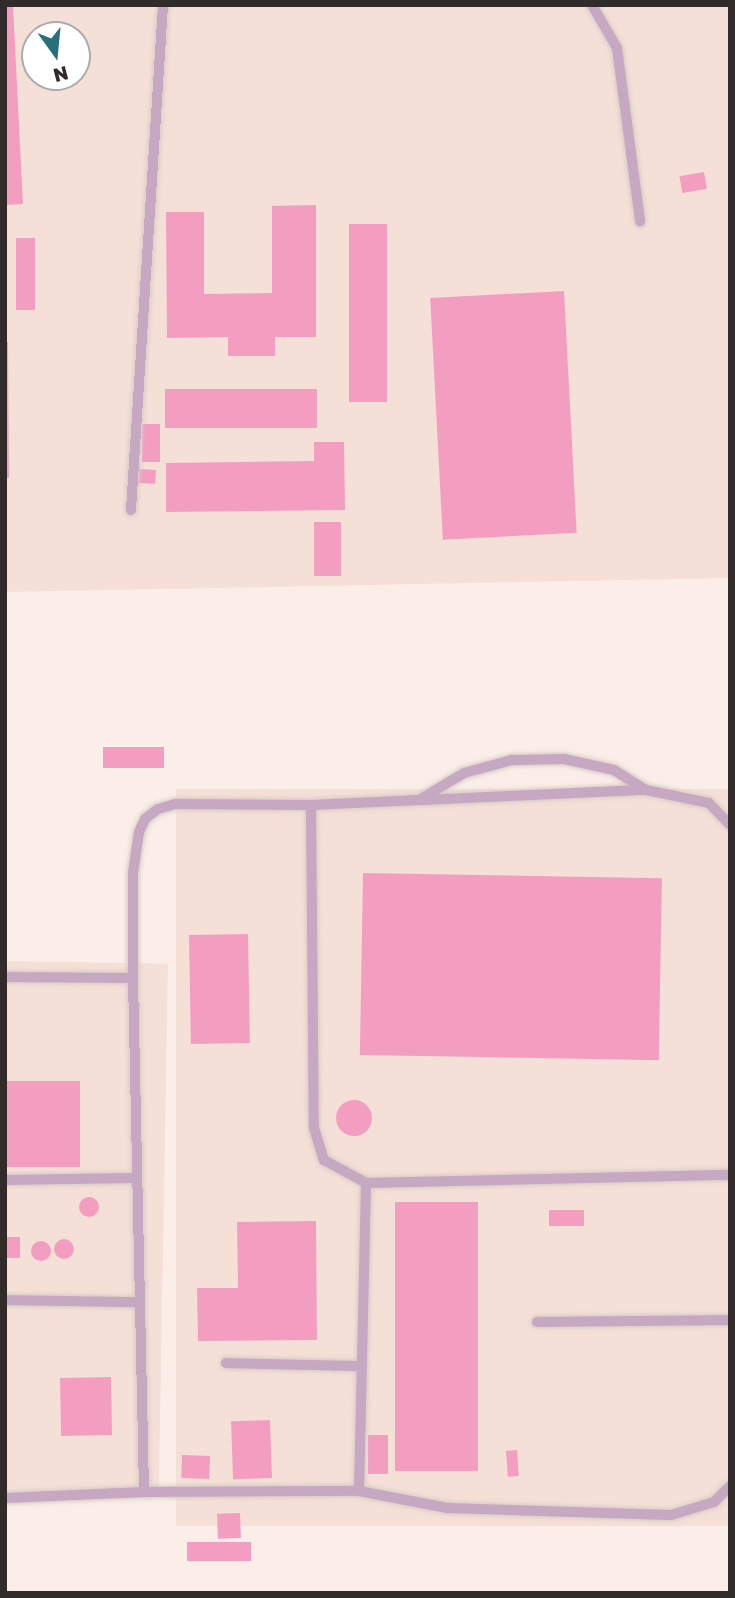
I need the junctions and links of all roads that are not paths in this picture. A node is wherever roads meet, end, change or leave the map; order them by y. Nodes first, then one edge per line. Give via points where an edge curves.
1 (163, 5) edge
2 (592, 5) edge
3 (640, 220) dead end
4 (131, 510) dead end
5 (646, 790) junction
6 (419, 800) junction
7 (311, 805) junction
8 (730, 825) edge
9 (5, 977) edge
10 (133, 978) junction
11 (730, 1175) edge
12 (135, 1178) junction
13 (5, 1180) edge
14 (366, 1183) junction
15 (5, 1300) edge
16 (138, 1302) junction
17 (730, 1320) edge
18 (537, 1322) dead end
19 (226, 1363) dead end
20 (362, 1366) junction
21 (730, 1486) edge
22 (359, 1491) junction
23 (144, 1492) junction
24 (5, 1498) edge

1 - 4 lane
2 - 3 lane via 617,48
5 - 6 lane
5 - 6 lane via 614,770 564,760 512,760 464,773
5 - 8 lane via 709,803
6 - 7 lane
7 - 10 lane via 176,804 145,820 133,873
7 - 14 lane via 314,1128 324,1160
9 - 10 lane
10 - 12 lane
11 - 14 lane
12 - 13 lane
12 - 16 lane
14 - 20 lane
15 - 16 lane
16 - 23 lane
17 - 18 lane
19 - 20 lane
20 - 22 lane
21 - 22 lane via 714,1502 671,1515 447,1508
22 - 23 lane
23 - 24 lane

